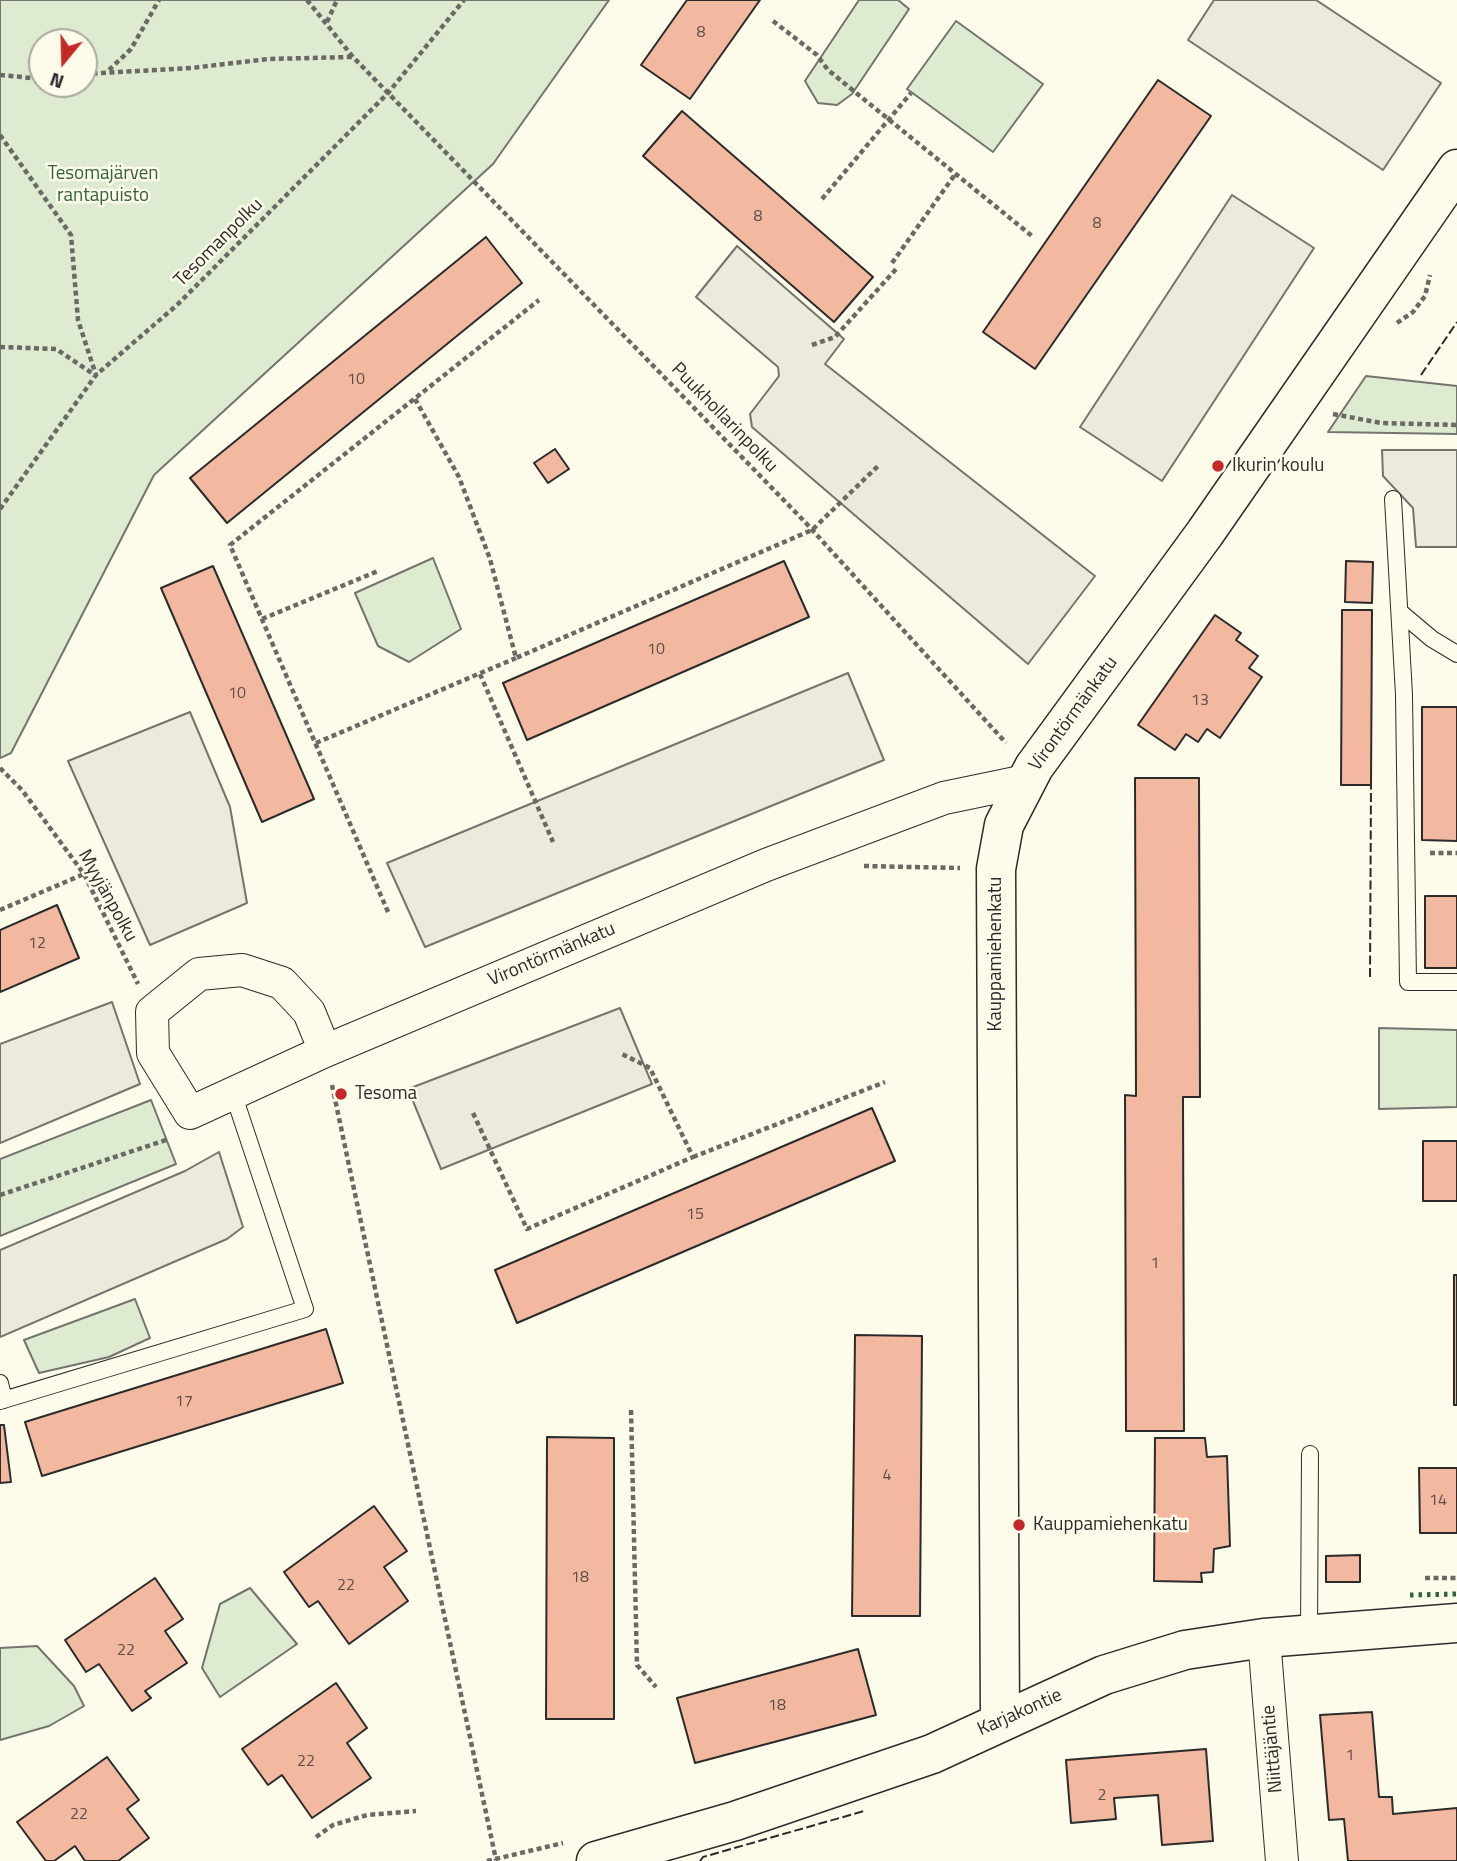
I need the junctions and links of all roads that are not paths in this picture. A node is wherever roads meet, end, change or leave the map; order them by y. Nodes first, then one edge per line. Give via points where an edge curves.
1 (1457, 169) edge
2 (1393, 499) dead end
3 (1399, 612) junction
4 (1457, 654) edge
5 (1030, 774) junction
6 (1457, 982) edge
7 (325, 1051) junction
8 (233, 1093) junction
9 (0, 1383) edge
10 (2, 1400) edge
11 (1310, 1454) dead end
12 (1457, 1623) edge
13 (1309, 1634) junction
14 (1264, 1637) junction
15 (1000, 1721) junction
16 (670, 1851) edge
17 (596, 1861) edge
18 (1282, 1861) edge

1 - 5 street, Virontörmänkatu via 1205,533
2 - 3 lane
3 - 4 lane
3 - 6 lane via 1408,982
5 - 7 street, Virontörmänkatu via 944,798 766,865
5 - 15 street, Kauppamiehenkatu via 1004,825 996,869
7 - 8 street, Virontörmänkatu
7 - 8 street, Virontörmänkatu via 309,1012 282,983 242,970 199,975 152,1012 153,1053 190,1112
8 - 10 lane via 305,1309
9 - 10 lane
11 - 13 lane
12 - 13 street, Karjakontie
13 - 14 street, Karjakontie
14 - 15 street, Karjakontie via 1185,1650 1115,1672
14 - 18 street, Niittäjäntie
15 - 16 street, Karjakontie via 932,1754
16 - 17 street, Karjakontie

